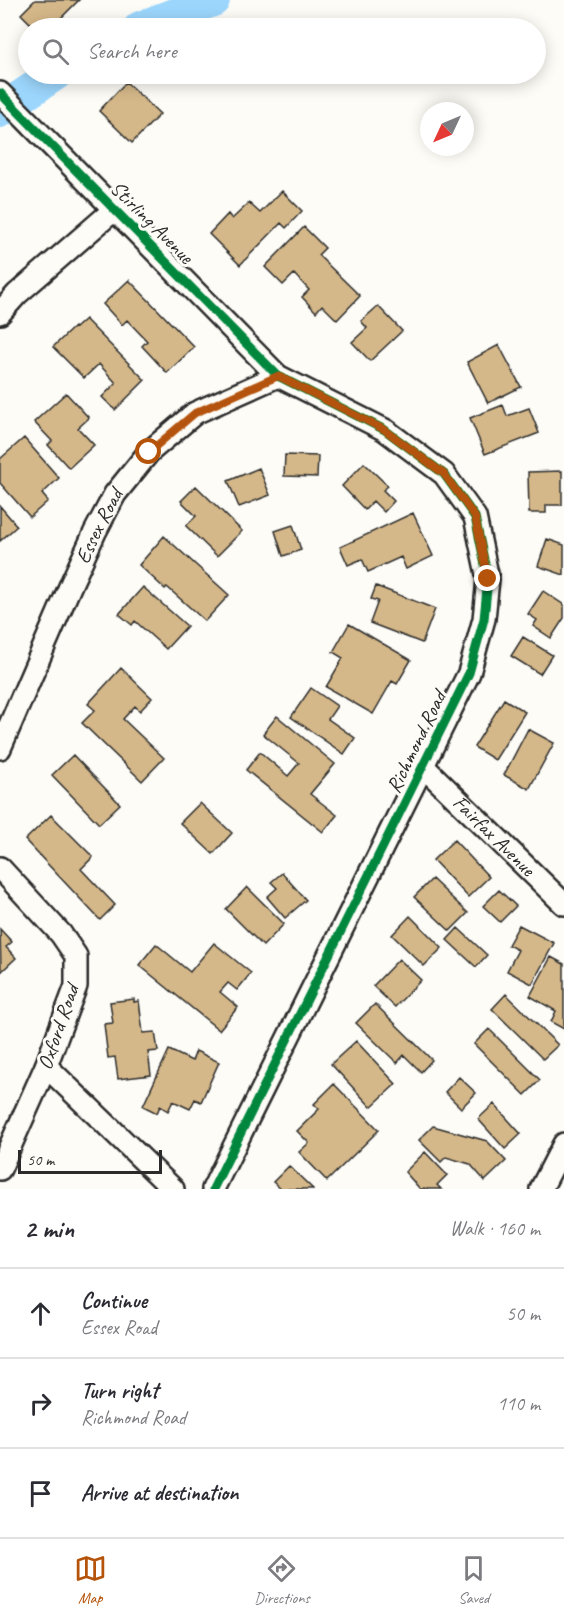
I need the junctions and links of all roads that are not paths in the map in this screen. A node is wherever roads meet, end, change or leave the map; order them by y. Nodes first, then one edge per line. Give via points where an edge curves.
1 (1, 94) edge
2 (115, 209) junction
3 (0, 313) edge
4 (278, 376) junction
5 (0, 748) edge
6 (424, 767) junction
7 (0, 868) edge
8 (564, 904) edge
9 (46, 1066) junction
10 (564, 1144) edge
11 (0, 1169) edge
12 (173, 1189) edge
13 (213, 1189) edge
14 (541, 1189) edge

1 - 2 street, Stirling Avenue
2 - 3 street via 16,294
2 - 4 street, Stirling Avenue
4 - 5 street, Essex Road via 195,413 149,452 115,494
4 - 6 street, Richmond Road via 385,430 444,474 475,517 488,579 484,620 470,673
6 - 8 street, Fairfax Avenue
6 - 13 street, Richmond Road
7 - 9 street, Oxford Road via 61,934 76,956 76,986
9 - 11 street, Oxford Road
9 - 12 street
10 - 14 street

